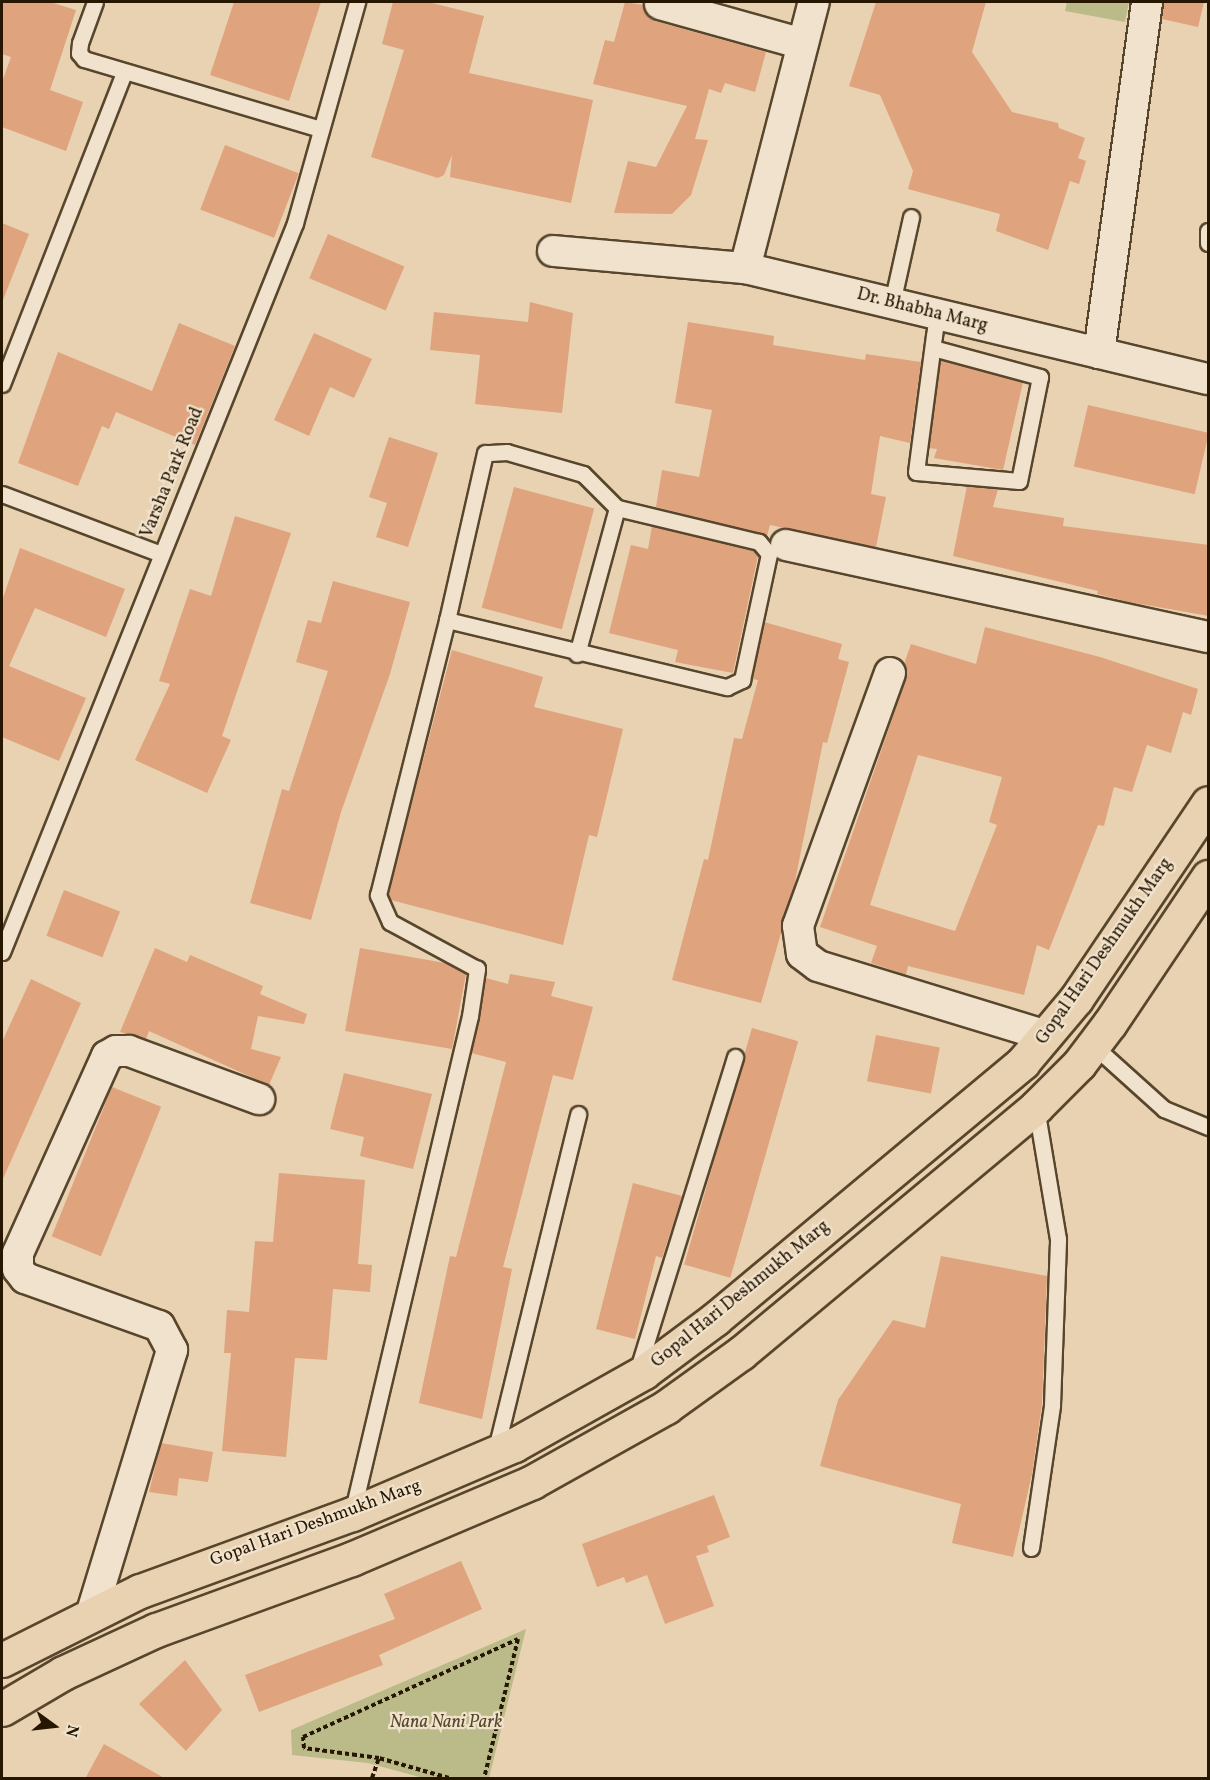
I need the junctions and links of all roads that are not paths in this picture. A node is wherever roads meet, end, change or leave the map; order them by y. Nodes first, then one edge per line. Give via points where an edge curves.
1 (94, 2) edge
2 (357, 2) edge
3 (813, 2) edge
4 (1147, 2) edge
5 (660, 4) dead end
6 (802, 44) junction
7 (124, 72) junction
8 (321, 129) junction
9 (911, 217) dead end
10 (552, 250) dead end
11 (745, 268) junction
12 (892, 303) junction
13 (937, 314) junction
14 (933, 348) junction
15 (1099, 353) junction
16 (1209, 379) edge
17 (2, 384) edge
18 (2, 494) edge
19 (617, 508) junction
20 (786, 545) dead end
21 (161, 554) junction
22 (447, 620) junction
23 (1209, 637) edge
24 (577, 654) junction
25 (890, 673) dead end
26 (1209, 803) edge
27 (1209, 877) edge
28 (2, 952) edge
29 (1047, 1036) junction
30 (1093, 1045) junction
31 (735, 1057) dead end
32 (1023, 1062) junction
33 (1060, 1084) junction
34 (259, 1099) dead end
35 (1036, 1107) junction
36 (578, 1114) dead end
37 (1209, 1127) edge
38 (635, 1377) junction
39 (495, 1453) junction
40 (352, 1514) junction
41 (1031, 1548) dead end
42 (92, 1612) junction
43 (2, 1660) edge
44 (2, 1709) edge

1 - 7 lane via 79,53 84,59
2 - 8 lane, Varsha Park Road
3 - 6 street
4 - 15 street
5 - 6 street
6 - 11 street
7 - 8 lane
7 - 17 lane
8 - 21 lane, Varsha Park Road via 295,223
9 - 12 lane
10 - 11 street, Dr. Bhabha Marg
11 - 12 street, Dr. Bhabha Marg
12 - 13 street, Dr. Bhabha Marg
13 - 14 lane
13 - 15 street, Dr. Bhabha Marg
14 - 14 lane via 916,472 1019,481 1040,377
15 - 16 street, Dr. Bhabha Marg
18 - 21 lane
19 - 22 lane via 583,474 507,452 485,453
19 - 24 lane
19 - 24 lane via 759,542 769,554 742,680 727,687
20 - 23 street
21 - 28 lane, Varsha Park Road
22 - 24 lane
22 - 40 lane via 378,895 390,922 477,969 471,1016
25 - 29 street via 798,926 802,954 818,966
26 - 29 main road, Gopal Hari Deshmukh Marg
27 - 30 main road
29 - 32 main road, Gopal Hari Deshmukh Marg
30 - 33 main road
30 - 37 lane via 1164,1109
31 - 38 lane
32 - 33 main road
32 - 38 main road, Gopal Hari Deshmukh Marg via 715,1319
33 - 35 main road
34 - 42 street via 129,1051 107,1056 18,1253 18,1269 25,1278 159,1326 172,1350
35 - 41 lane via 1058,1239 1052,1405
35 - 44 main road via 741,1353 666,1407 532,1482 351,1559 156,1630 63,1672
36 - 39 lane
38 - 39 main road, Gopal Hari Deshmukh Marg
39 - 40 main road, Gopal Hari Deshmukh Marg
40 - 42 main road, Gopal Hari Deshmukh Marg via 218,1560
42 - 43 main road, Gopal Hari Deshmukh Marg

